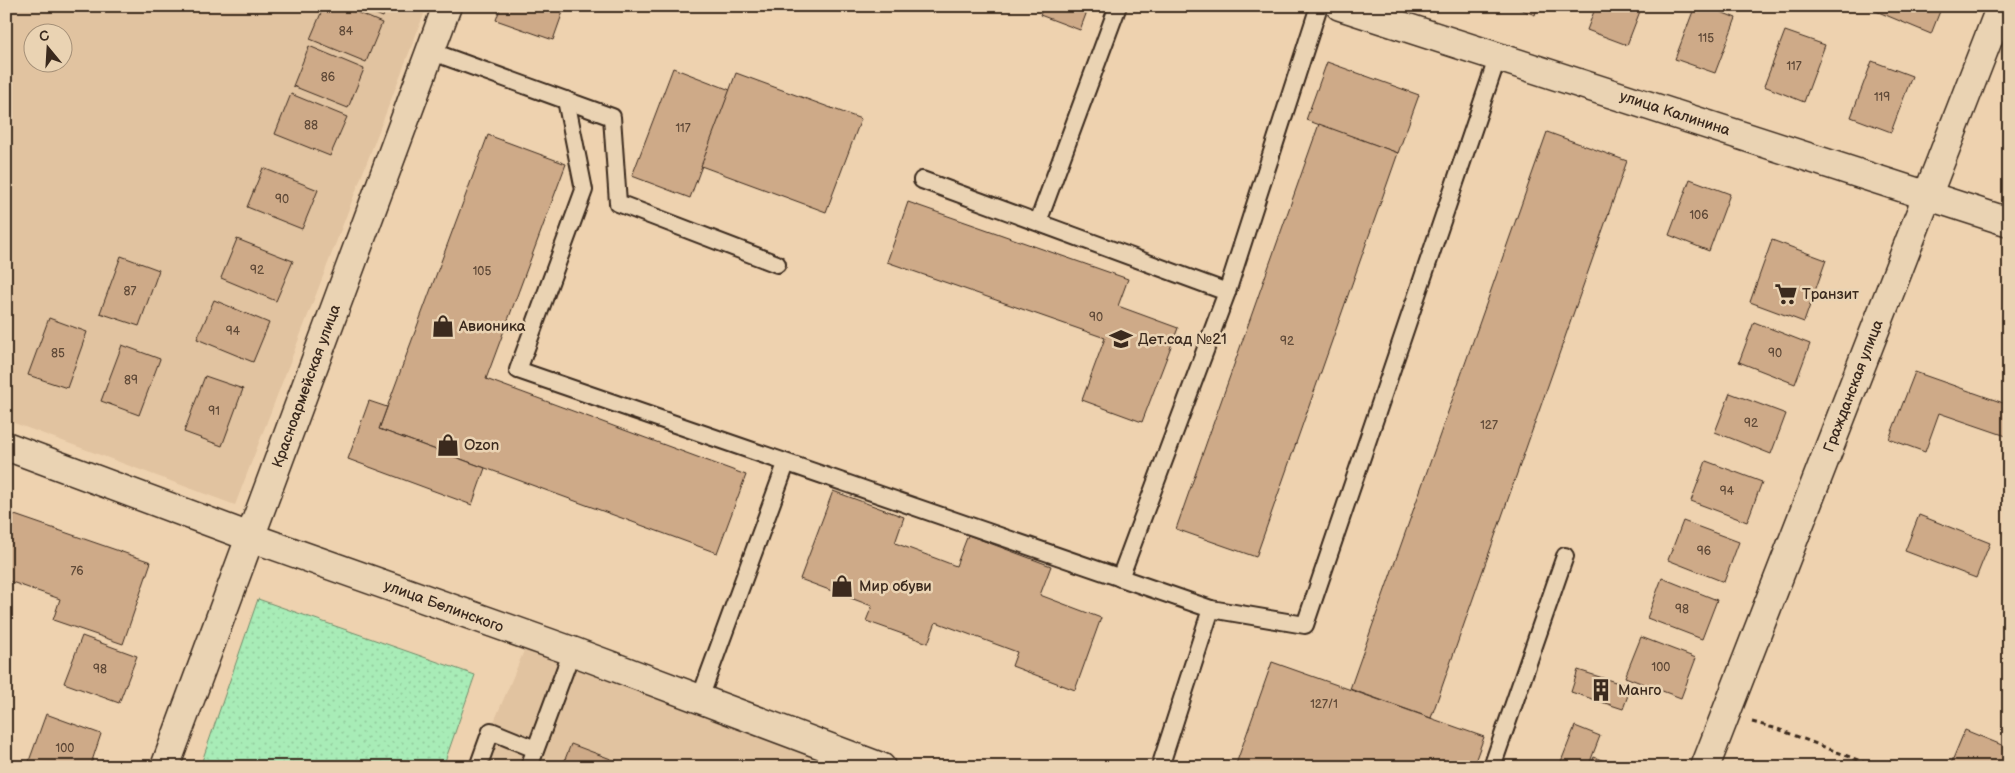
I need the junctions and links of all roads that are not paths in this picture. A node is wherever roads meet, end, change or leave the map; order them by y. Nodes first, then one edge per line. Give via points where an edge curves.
1 (446, 6) edge
2 (1118, 6) edge
3 (1320, 6) edge
4 (1340, 6) edge
5 (2002, 6) edge
6 (430, 51) junction
7 (1498, 56) junction
8 (566, 100) junction
9 (922, 180) dead end
10 (1928, 195) junction
11 (1038, 222) junction
12 (2009, 222) edge
13 (777, 264) dead end
14 (1226, 292) junction
15 (6, 446) edge
16 (786, 464) junction
17 (250, 537) junction
18 (1565, 556) dead end
19 (1120, 578) junction
20 (1211, 609) junction
21 (572, 652) junction
22 (699, 701) junction
23 (535, 749) junction
24 (165, 767) edge
25 (478, 767) edge
26 (529, 767) edge
27 (881, 767) edge
28 (1160, 767) edge
29 (1492, 767) edge
30 (1705, 767) edge

1 - 6 street, Красноармейская улица
2 - 11 lane
3 - 14 lane
4 - 7 street, улица Калинина
5 - 10 street, Гражданская улица
6 - 8 lane
6 - 17 street, Красноармейская улица
7 - 10 street, улица Калинина
7 - 20 lane via 1305,625
8 - 13 lane via 612,117 618,203
8 - 16 lane via 584,190 518,370
9 - 11 lane
10 - 12 street, улица Калинина
10 - 30 street, Гражданская улица
11 - 14 lane
14 - 19 lane
15 - 17 street, улица Белинского
16 - 19 lane
16 - 22 lane
17 - 21 street, улица Белинского
17 - 24 street, Красноармейская улица
18 - 29 lane
19 - 20 lane
20 - 28 lane
21 - 22 street, улица Белинского
21 - 23 lane
22 - 27 street, улица Белинского
23 - 25 lane via 492,731
23 - 26 lane

